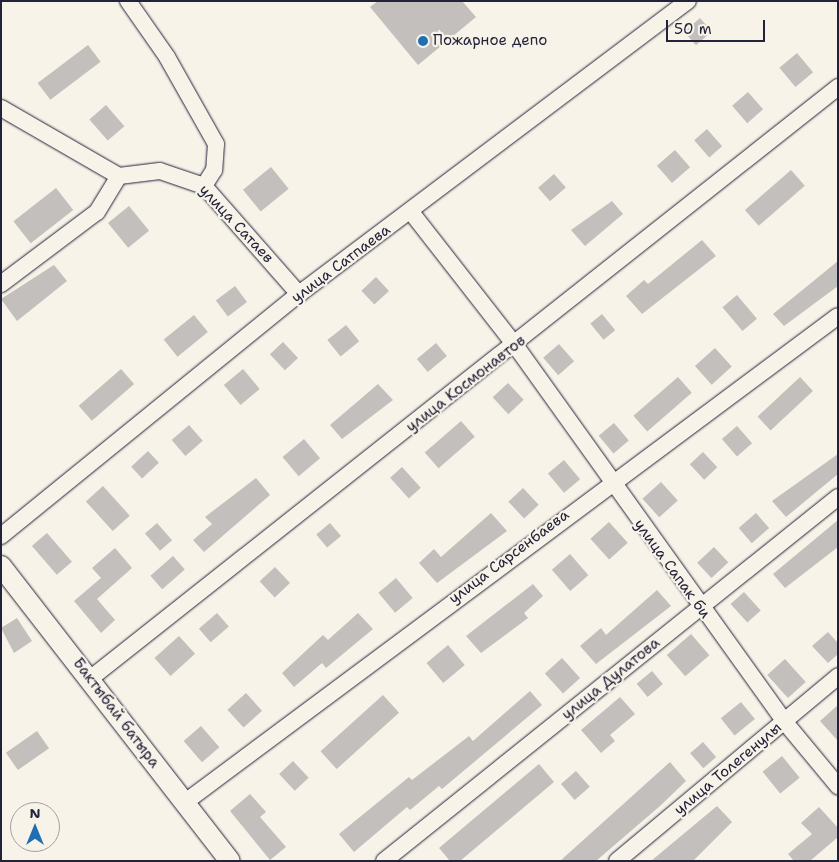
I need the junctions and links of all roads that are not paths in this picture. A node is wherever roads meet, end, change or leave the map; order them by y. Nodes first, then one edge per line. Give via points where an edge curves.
1 (128, 1) edge
2 (688, 1) edge
3 (838, 87) edge
4 (1, 108) edge
5 (120, 176) junction
6 (204, 186) junction
7 (411, 212) junction
8 (1, 284) edge
9 (299, 294) junction
10 (838, 316) edge
11 (515, 345) junction
12 (610, 481) junction
13 (838, 497) edge
14 (1, 536) edge
15 (1, 566) edge
16 (700, 608) junction
17 (838, 676) edge
18 (91, 678) junction
19 (784, 721) junction
20 (838, 786) edge
21 (184, 803) junction
22 (230, 861) edge
23 (384, 861) edge
24 (617, 861) edge

1 - 6 street via 167,57 216,144 214,170
2 - 7 street, улица Сатпаева
3 - 11 street, улица Космонавтов
4 - 5 street
5 - 6 street, улица Сатаев via 160,171
5 - 8 street via 97,212
6 - 9 street, улица Сатаев
7 - 9 street, улица Сатпаева
7 - 11 street, улица Сапак би
9 - 14 street, улица Сатпаева
10 - 12 street, улица Сарсенбаева
11 - 12 street, улица Сапак би
11 - 18 street, улица Космонавтов
12 - 16 street, улица Сапак би
12 - 21 street, улица Сарсенбаева
13 - 16 street, улица Дулатова
15 - 18 street, Бактыбай батыра
16 - 19 street, улица Сапак би
16 - 23 street, улица Дулатова
17 - 19 street, улица Толегенулы
18 - 21 street, Бактыбай батыра
19 - 20 street, улица Сапак би
19 - 24 street, улица Толегенулы
21 - 22 street, Бактыбай батыра

